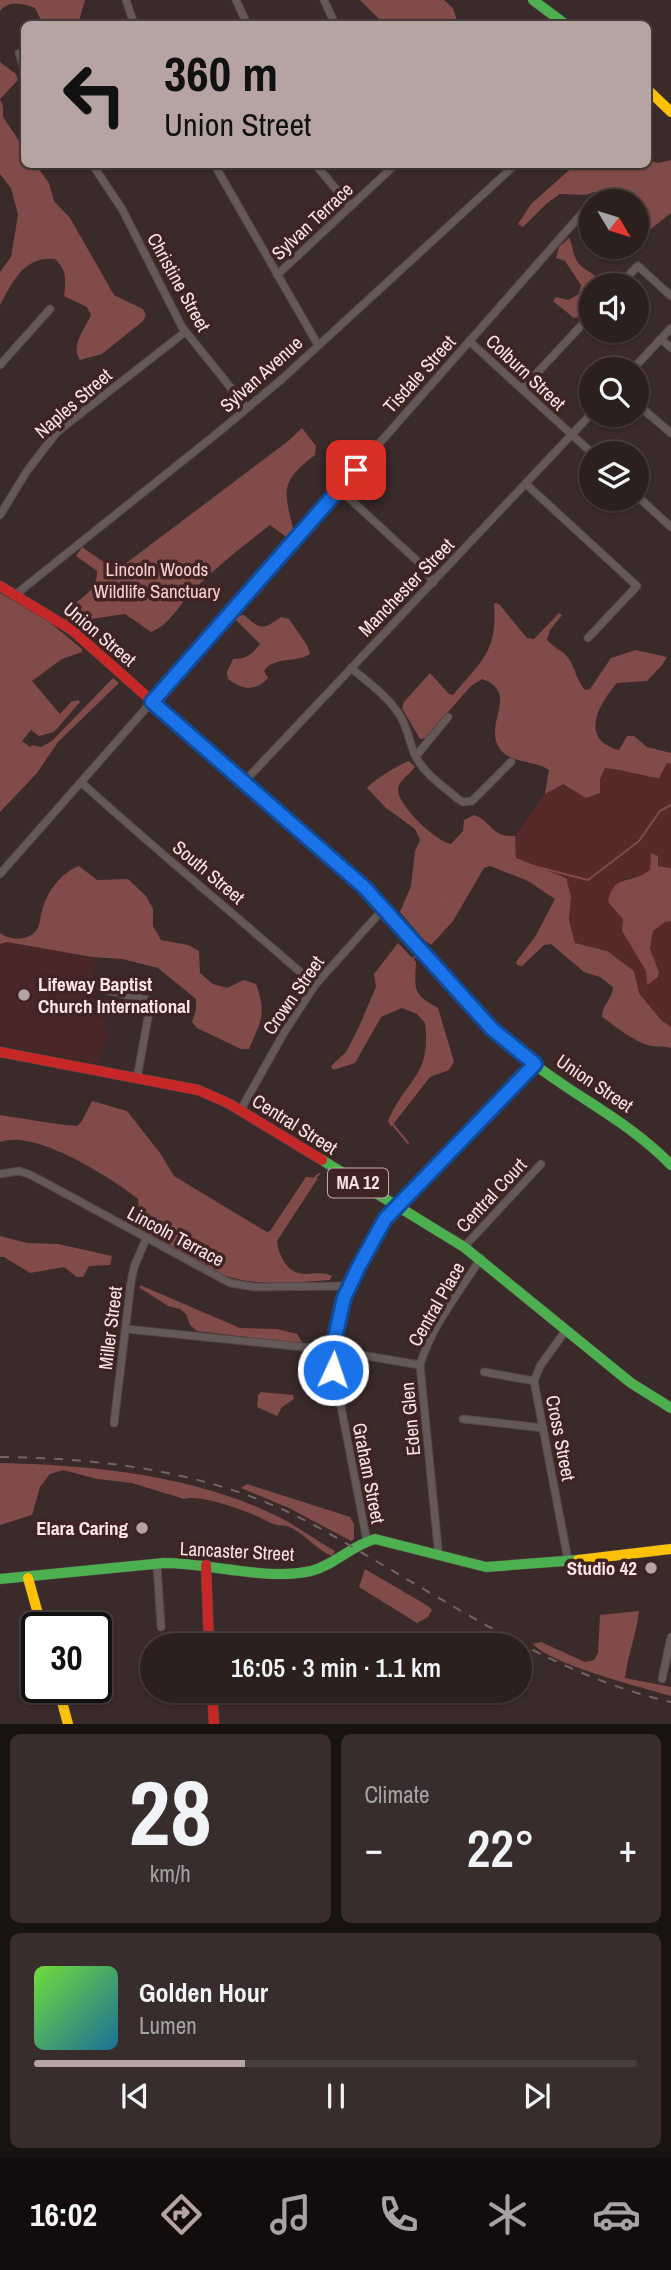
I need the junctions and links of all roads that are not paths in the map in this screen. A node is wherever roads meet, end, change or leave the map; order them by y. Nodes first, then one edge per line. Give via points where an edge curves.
1 (126, 0) edge
2 (236, 0) edge
3 (324, 0) edge
4 (533, 0) edge
5 (133, 21) edge
6 (246, 21) edge
7 (334, 21) edge
8 (561, 21) edge
9 (19, 53) dead end
10 (21, 59) edge
11 (651, 93) edge
12 (671, 112) edge
13 (95, 168) edge
14 (216, 168) edge
15 (318, 168) edge
16 (392, 168) edge
17 (512, 168) edge
18 (350, 206) junction
19 (579, 217) edge
20 (631, 273) edge
21 (646, 273) edge
22 (277, 275) junction
23 (649, 276) edge
24 (671, 296) edge
25 (50, 309) dead end
26 (579, 328) edge
27 (671, 328) edge
28 (185, 332) junction
29 (661, 339) junction
30 (470, 341) junction
31 (318, 345) junction
32 (671, 348) edge
33 (644, 357) edge
34 (0, 365) edge
35 (522, 389) junction
36 (247, 408) junction
37 (649, 414) edge
38 (579, 427) edge
39 (671, 433) edge
40 (571, 435) junction
41 (579, 442) edge
42 (526, 484) junction
43 (339, 489) junction
44 (649, 507) edge
45 (0, 514) edge
46 (671, 527) edge
47 (433, 583) junction
48 (0, 586) edge
49 (15, 595) junction
50 (588, 638) dead end
51 (351, 668) junction
52 (152, 702) junction
53 (448, 718) dead end
54 (416, 756) junction
55 (511, 762) dead end
56 (82, 783) junction
57 (243, 783) junction
58 (0, 874) edge
59 (385, 907) junction
60 (315, 985) junction
61 (101, 989) dead end
62 (0, 1052) edge
63 (535, 1064) junction
64 (136, 1078) junction
65 (240, 1111) junction
66 (541, 1164) dead end
67 (671, 1165) edge
68 (0, 1174) edge
69 (396, 1207) junction
70 (146, 1239) junction
71 (464, 1247) junction
72 (481, 1258) junction
73 (349, 1286) junction
74 (126, 1329) junction
75 (566, 1330) junction
76 (332, 1350) junction
77 (420, 1365) junction
78 (484, 1372) dead end
79 (534, 1381) junction
80 (671, 1408) edge
81 (463, 1419) dead end
82 (114, 1423) dead end
83 (544, 1428) junction
84 (367, 1541) junction
85 (670, 1553) edge
86 (435, 1555) junction
87 (568, 1560) junction
88 (157, 1565) junction
89 (206, 1565) junction
90 (28, 1578) junction
91 (0, 1579) edge
92 (38, 1612) edge
93 (161, 1627) dead end
94 (209, 1633) edge
95 (671, 1637) edge
96 (662, 1679) dead end
97 (62, 1703) edge
98 (213, 1703) edge
99 (68, 1724) edge
100 (214, 1724) edge

1 - 5 street
2 - 6 street
3 - 7 street
4 - 8 main road
9 - 10 street
11 - 12 main road
13 - 28 street, Christine Street via 122,209
14 - 22 street
15 - 18 street
16 - 18 street, Sylvan Terrace
17 - 31 street, Sylvan Avenue
18 - 22 street, Sylvan Terrace
19 - 30 street, Tisdale Street
20 - 21 street via 638,266
22 - 31 street, Sylvan Terrace
23 - 24 street
25 - 34 street
26 - 35 street
27 - 29 street
28 - 36 street, Christine Street
28 - 45 street, Naples Street via 57,432
29 - 32 street
29 - 33 street
30 - 35 street, Colburn Street
30 - 43 street, Tisdale Street
31 - 36 street, Sylvan Avenue
35 - 40 street, Colburn Street
36 - 49 street, Sylvan Avenue
37 - 39 street
38 - 40 street, Manchester Street
40 - 41 street, Colburn Street
40 - 42 street, Manchester Street
42 - 47 street, Manchester Street
42 - 50 street via 637,586
43 - 47 street via 425,568
43 - 52 street, Tisdale Street
44 - 46 street
47 - 51 street, Manchester Street
48 - 49 main road, Union Street
49 - 52 main road, Union Street via 72,630
51 - 54 street via 398,712
51 - 57 street, Manchester Street
52 - 56 street, Tisdale Street
52 - 57 main road, Union Street
53 - 54 street
54 - 55 street via 443,787 467,801 479,796
56 - 58 street, Tisdale Street
56 - 60 street, South Street
57 - 59 main road, Union Street
59 - 60 street, Crown Street
59 - 63 main road, Union Street via 492,1029
60 - 65 street, Crown Street
61 - 64 street via 151,1001
62 - 64 main road, Central Street / MA 12
63 - 67 main road, Union Street via 627,1126
63 - 69 street, Graham Street
64 - 65 main road, Central Street / MA 12 via 198,1090
65 - 69 main road, Central Street / MA 12
66 - 71 street, Central Court
68 - 70 street, Lincoln Terrace via 19,1171 31,1175
69 - 71 main road, Central Street / MA 12
69 - 73 street, Graham Street
70 - 73 street, Lincoln Terrace via 230,1283
70 - 74 street, Miller Street via 134,1267
71 - 72 main road, Central Street / MA 12
72 - 75 main road, Central Street / MA 12
72 - 77 street, Central Place
73 - 76 street, Graham Street
74 - 76 street, Eden Glen
74 - 82 street, Miller Street
75 - 79 street, Cross Street
75 - 80 main road, Central Street / MA 12 via 631,1383
76 - 77 street, Eden Glen
76 - 84 street, Graham Street
77 - 86 street, Eden Glen via 438,1548
78 - 79 street
79 - 83 street, Cross Street
81 - 83 street
83 - 87 street, Cross Street
84 - 86 main road via 384,1540
84 - 89 main road, Lancaster Street via 308,1572
85 - 87 main road
86 - 87 main road via 486,1567
88 - 89 main road, Lancaster Street
88 - 90 main road, Lancaster Street
88 - 93 street
89 - 94 main road
90 - 91 main road, Lancaster Street
90 - 92 main road
95 - 96 street
97 - 99 main road
98 - 100 main road

